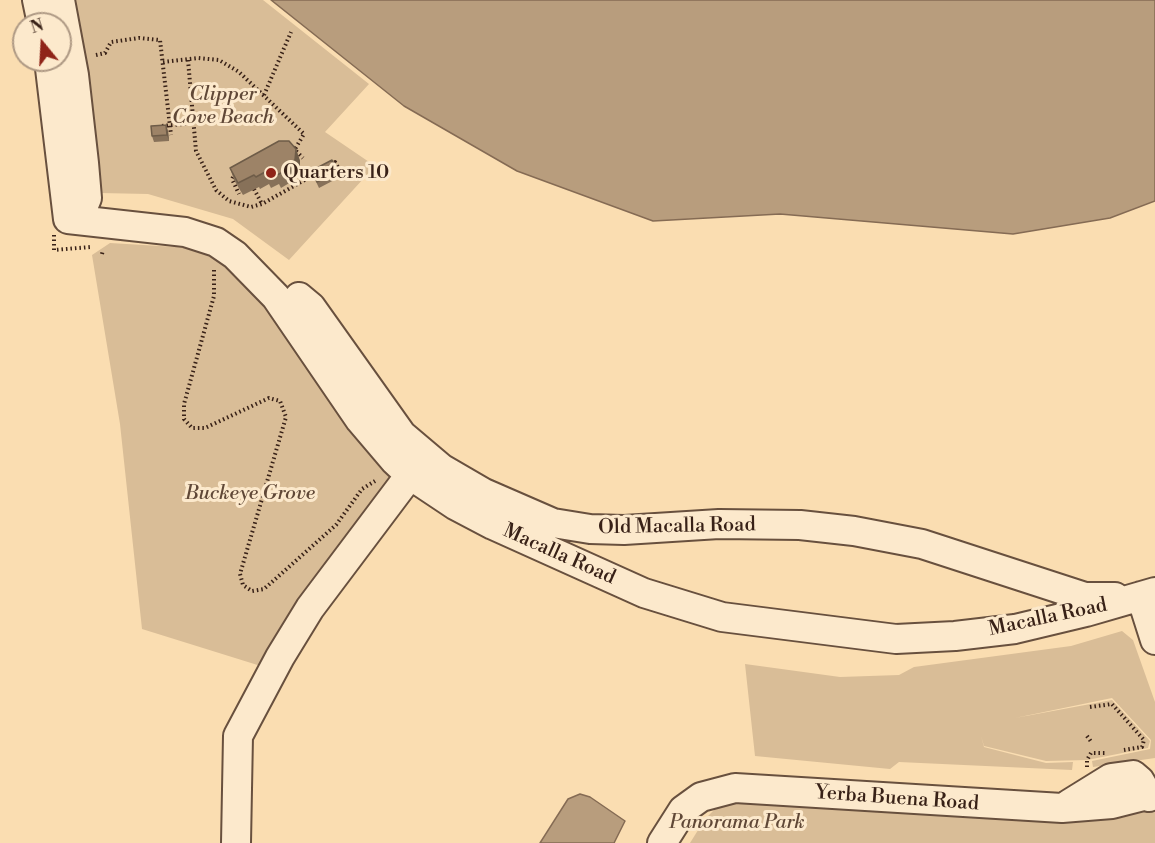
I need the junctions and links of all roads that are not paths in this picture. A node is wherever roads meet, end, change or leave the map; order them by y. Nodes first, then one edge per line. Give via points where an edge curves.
1 (60, 0) edge
2 (50, 72) edge
3 (78, 220) junction
4 (299, 297) dead end
5 (410, 475) junction
6 (1148, 594) edge
7 (1155, 640) edge
8 (1152, 795) edge
9 (236, 843) edge
10 (662, 843) edge

1 - 3 street via 74,75 87,198
2 - 3 street via 68,219
3 - 5 street, Macalla Road via 185,232 216,242 235,255 276,297 360,420
4 - 6 street, Old Macalla Road via 315,312 402,435 441,468 484,493 553,523 624,530 719,524 800,525 922,544 1085,597
5 - 6 street, Macalla Road via 455,505 547,550 644,593 722,617 896,639 956,636 1015,629
5 - 9 street via 310,608 238,736
6 - 7 street
8 - 10 street, Yerba Buena Road via 1112,804 1062,808 735,788 701,797 683,810

